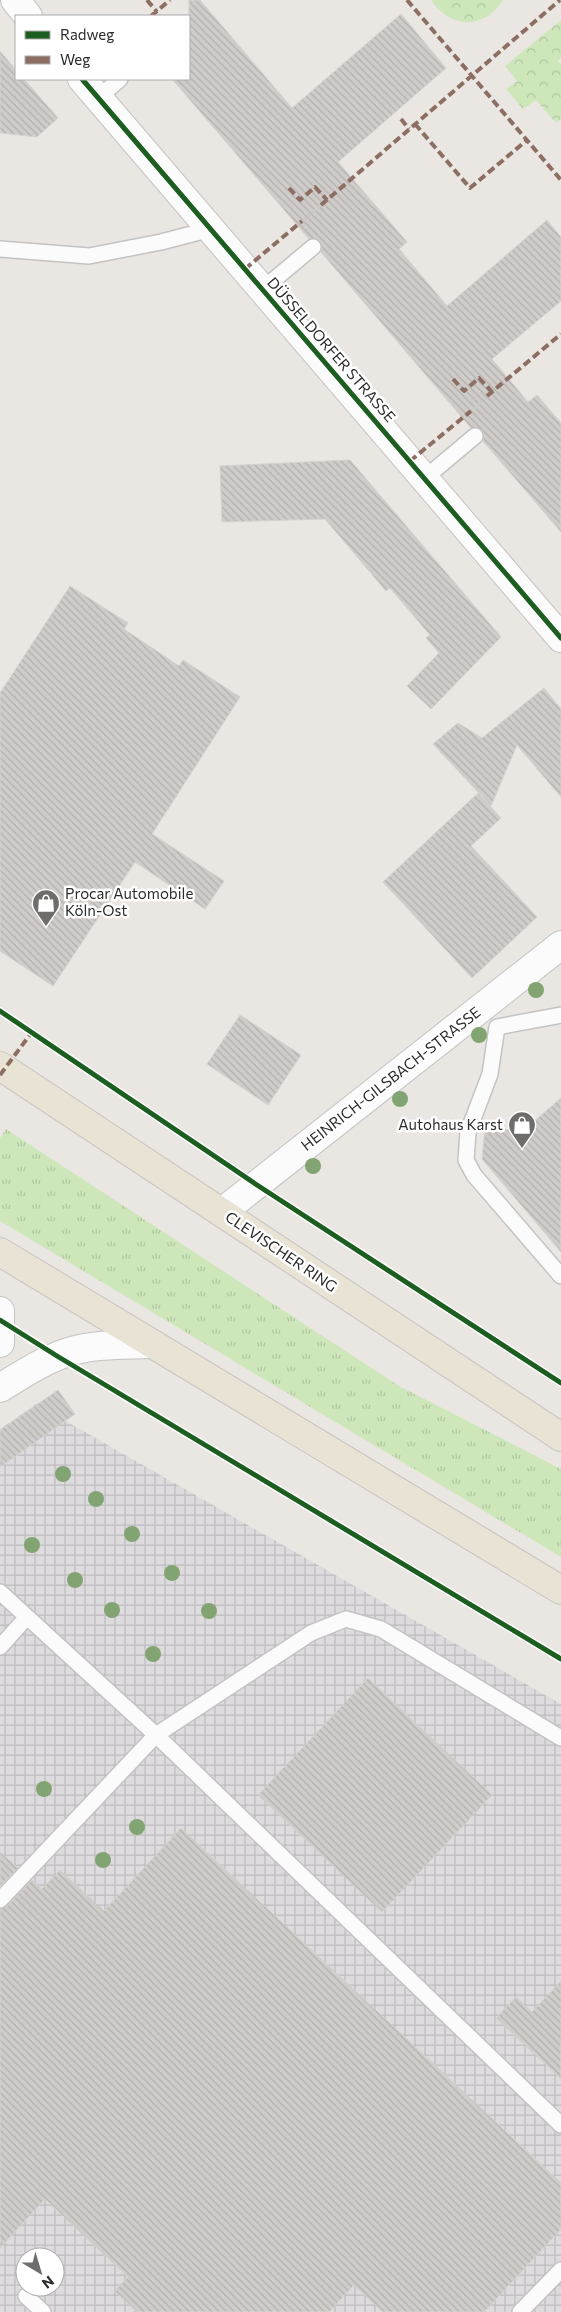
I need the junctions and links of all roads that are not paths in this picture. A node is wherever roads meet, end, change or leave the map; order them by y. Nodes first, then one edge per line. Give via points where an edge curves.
1 (14, 0) edge
2 (27, 15) edge
3 (117, 80) edge
4 (90, 88) edge
5 (211, 229) junction
6 (312, 247) dead end
7 (0, 249) edge
8 (262, 289) junction
9 (475, 436) dead end
10 (425, 478) junction
11 (561, 638) edge
12 (561, 945) edge
13 (561, 1015) edge
14 (488, 1018) junction
15 (0, 1066) edge
16 (222, 1212) junction
17 (0, 1252) edge
18 (561, 1276) edge
19 (0, 1311) edge
20 (0, 1343) edge
21 (149, 1344) junction
22 (0, 1388) edge
23 (561, 1437) edge
24 (561, 1590) edge
25 (0, 1592) edge
26 (27, 1617) junction
27 (0, 1646) edge
28 (156, 1735) junction
29 (561, 1738) edge
30 (0, 1900) edge
31 (561, 2126) edge
32 (561, 2270) edge
33 (27, 2297) edge
34 (43, 2312) edge
35 (520, 2312) edge

1 - 2 street
3 - 4 lane
4 - 5 street, DÜSSELDORFER STRASSE
5 - 7 lane via 89,256
5 - 8 street, DÜSSELDORFER STRASSE
6 - 8 lane
8 - 10 street, DÜSSELDORFER STRASSE
9 - 10 lane
10 - 11 street, DÜSSELDORFER STRASSE
12 - 14 street, HEINRICH-GILSBACH-STRASSE
13 - 14 lane
14 - 16 street, HEINRICH-GILSBACH-STRASSE
14 - 18 lane via 490,1074 468,1132 466,1160 474,1175
15 - 16 main road, CLEVISCHER RING
16 - 23 main road, CLEVISCHER RING
17 - 21 main road
19 - 20 street
21 - 22 street via 109,1345 73,1351
21 - 24 main road
25 - 26 lane
26 - 27 lane
26 - 28 lane
28 - 29 lane via 311,1633 346,1619 381,1629
28 - 30 lane
28 - 31 lane
32 - 35 lane
33 - 34 lane

